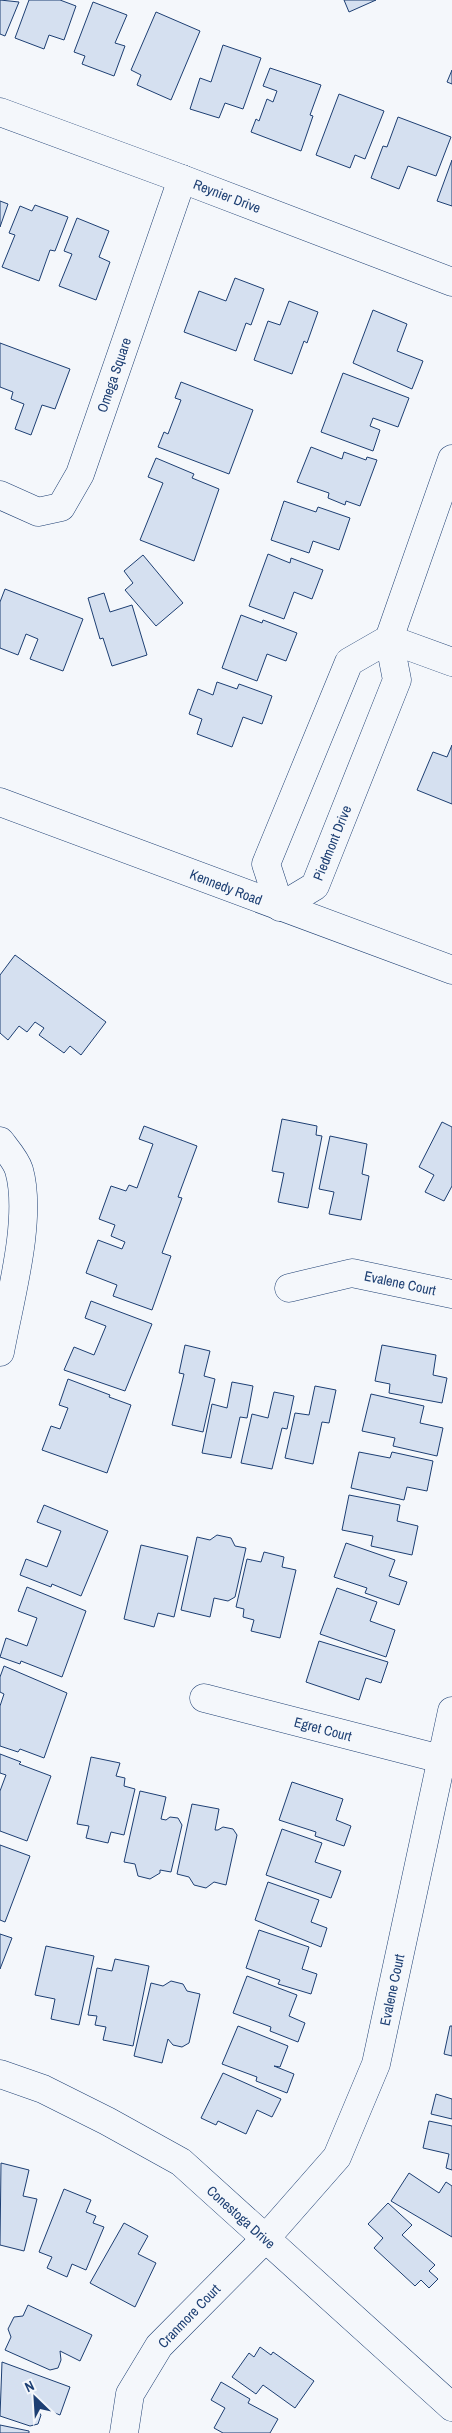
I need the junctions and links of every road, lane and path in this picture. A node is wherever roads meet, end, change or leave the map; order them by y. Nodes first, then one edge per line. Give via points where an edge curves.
1 (0, 112) edge
2 (182, 179) junction
3 (452, 282) edge
4 (452, 459) edge
5 (0, 495) edge
6 (389, 639) junction
7 (452, 662) edge
8 (0, 802) edge
9 (280, 907) junction
10 (452, 970) edge
11 (0, 1141) edge
12 (289, 1288) dead end
13 (452, 1294) edge
14 (0, 1352) edge
15 (204, 1698) dead end
16 (452, 1711) edge
17 (441, 1760) junction
18 (0, 2074) edge
19 (265, 2239) junction
20 (452, 2407) edge
21 (124, 2433) edge

1 - 2 street, Reynier Drive
2 - 3 street, Reynier Drive
2 - 5 street, Omega Square via 80,474 61,507 38,512
4 - 6 street
6 - 7 street
6 - 9 street, Piedmont Drive via 397,680 315,886
6 - 9 street via 349,662 266,864
8 - 9 street, Kennedy Road
9 - 10 street, Kennedy Road
11 - 14 street via 19,1169 24,1202
12 - 13 street, Evalene Court via 352,1273
15 - 17 street, Egret Court
16 - 17 street, Evalene Court
17 - 19 street, Evalene Court via 376,2064 337,2157
18 - 19 street, Conestoga Drive via 51,2093 181,2162
19 - 20 street, Conestoga Drive
19 - 21 street, Cranmore Court via 159,2346 130,2394

